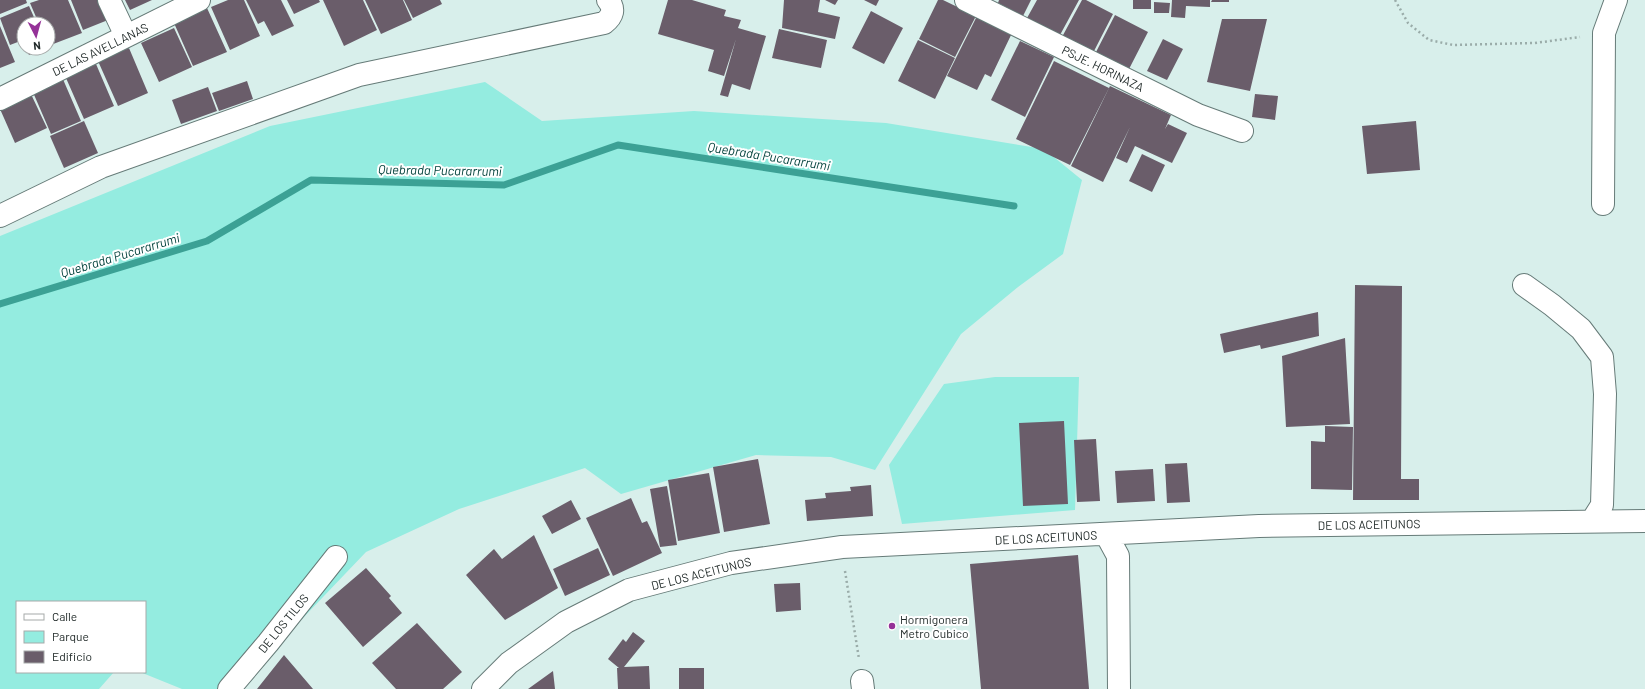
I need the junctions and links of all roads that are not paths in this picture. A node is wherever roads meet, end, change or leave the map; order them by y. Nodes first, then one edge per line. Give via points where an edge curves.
1 (109, 0) edge
2 (199, 0) edge
3 (966, 0) edge
4 (1616, 0) edge
5 (610, 7) edge
6 (126, 36) junction
7 (0, 99) edge
8 (1242, 131) dead end
9 (1603, 204) dead end
10 (0, 216) edge
11 (1524, 286) dead end
12 (1592, 521) junction
13 (1645, 521) edge
14 (1106, 534) junction
15 (336, 557) dead end
16 (229, 689) edge
17 (483, 689) edge
18 (1119, 689) edge

1 - 6 street
2 - 6 street, DE LAS AVELLANAS
3 - 8 street, PSJE. HORINAZA via 1198,116
4 - 9 street via 1604,34
5 - 10 street via 610,18 604,23 359,75 101,167
6 - 7 street, DE LAS AVELLANAS
11 - 12 street via 1552,305 1581,330 1602,357 1605,394 1602,506
12 - 13 street, DE LOS ACEITUNOS
12 - 14 street, DE LOS ACEITUNOS via 1259,526
14 - 17 street, DE LOS ACEITUNOS via 842,547 731,563 629,590 566,622 509,663
14 - 18 street via 1118,556
15 - 16 street, DE LOS TILOS

